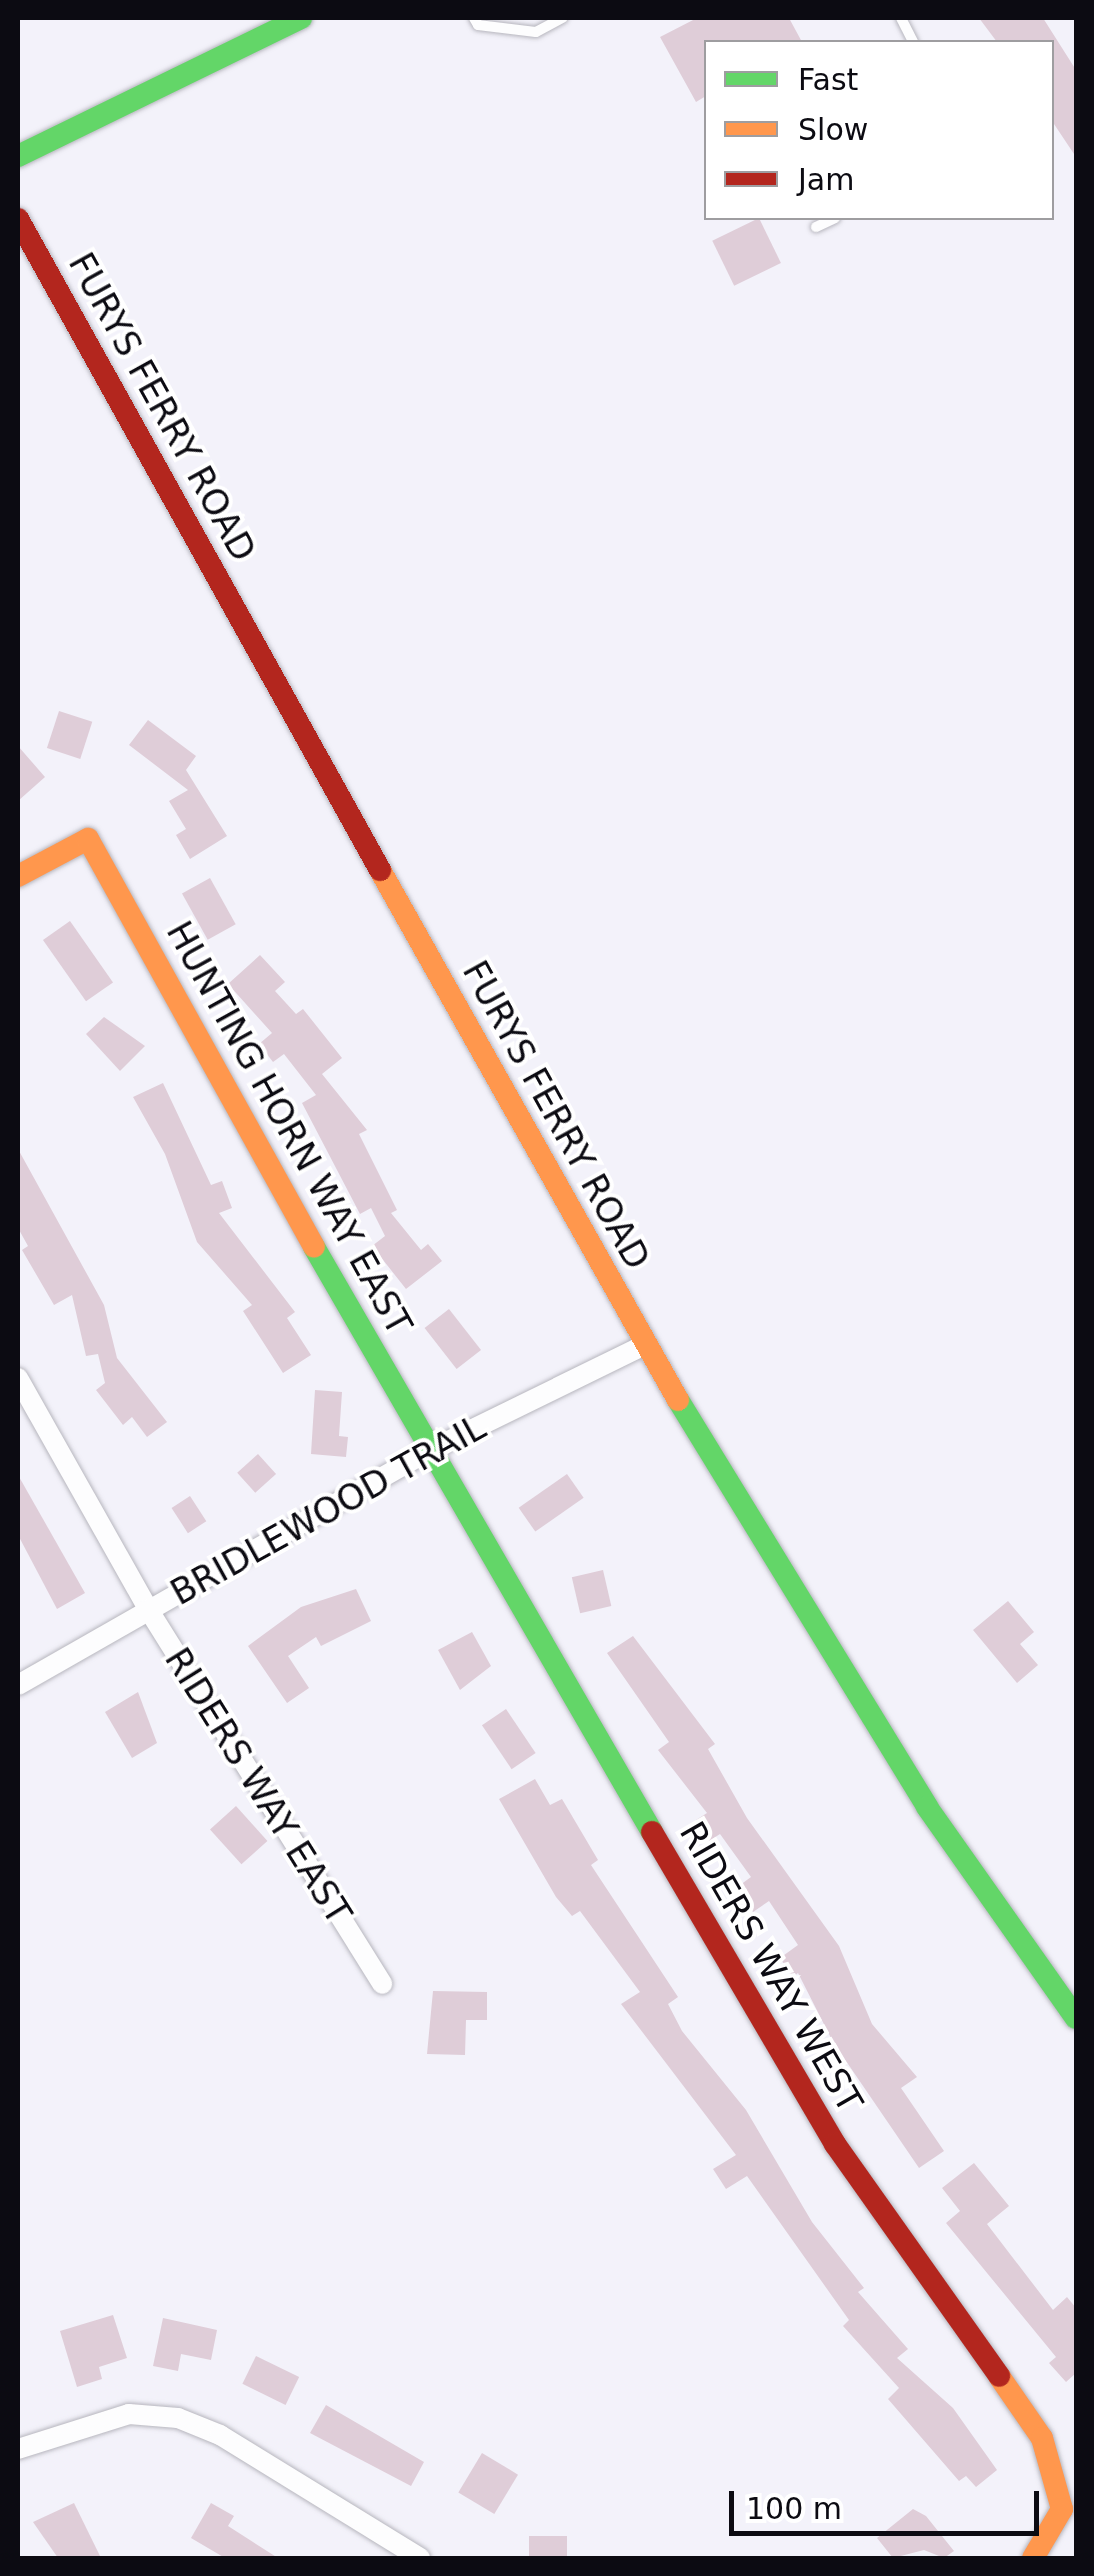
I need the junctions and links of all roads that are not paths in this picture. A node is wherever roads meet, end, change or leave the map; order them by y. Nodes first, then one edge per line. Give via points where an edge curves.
1 (301, 18) edge
2 (474, 18) edge
3 (562, 18) edge
4 (18, 156) edge
5 (18, 218) edge
6 (832, 220) edge
7 (816, 227) dead end
8 (18, 876) edge
9 (644, 1345) junction
10 (18, 1378) edge
11 (428, 1451) junction
12 (148, 1609) junction
13 (18, 1685) edge
14 (382, 1984) dead end
15 (1076, 2018) edge
16 (18, 2449) edge
17 (420, 2558) edge
18 (1034, 2558) edge

1 - 4 street
2 - 3 lane via 536,32
5 - 9 street, FURYS FERRY ROAD
6 - 7 lane
8 - 11 street, HUNTING HORN WAY EAST via 88,839
9 - 11 street, BRIDLEWOOD TRAIL
9 - 15 street, FURYS FERRY ROAD via 926,1808
10 - 12 street, RIDERS WAY EAST
11 - 12 street, BRIDLEWOOD TRAIL
11 - 18 street, RIDERS WAY WEST via 835,2144 1042,2438 1062,2510
12 - 13 street, BRIDLEWOOD TRAIL
12 - 14 street, RIDERS WAY EAST
16 - 17 street via 129,2414 178,2418 220,2434

